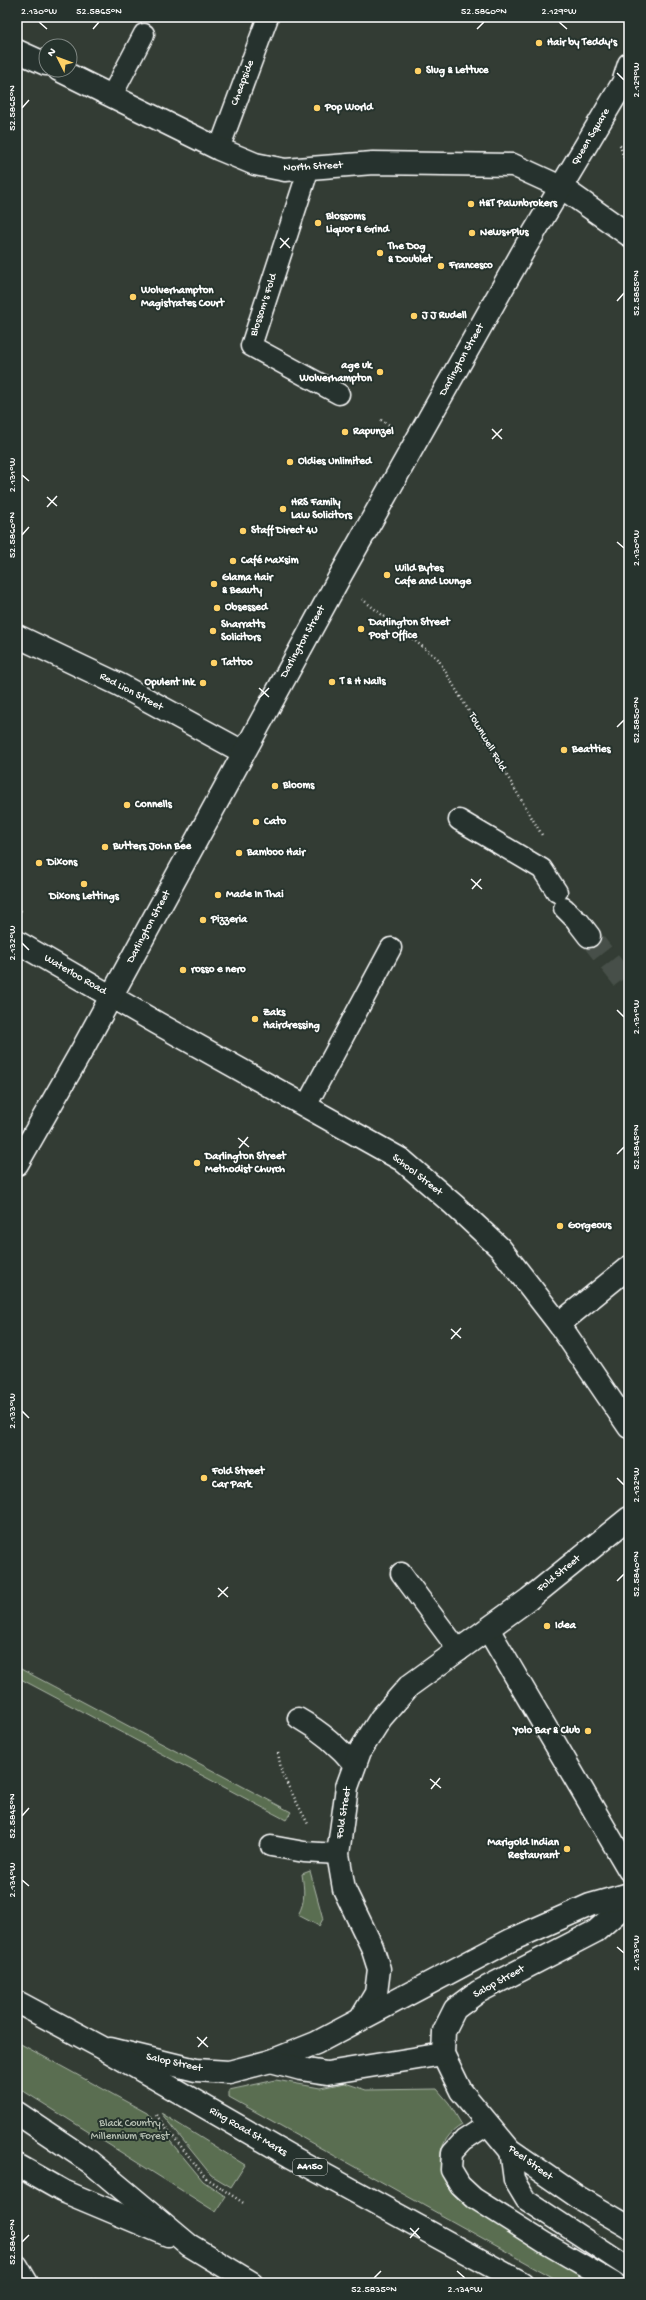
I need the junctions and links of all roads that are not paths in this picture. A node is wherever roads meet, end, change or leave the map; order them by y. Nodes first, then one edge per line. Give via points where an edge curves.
1 (268, 17) edge
2 (144, 34) dead end
3 (17, 51) edge
4 (38, 60) edge
5 (629, 64) edge
6 (76, 78) edge
7 (112, 95) junction
8 (218, 149) junction
9 (309, 168) junction
10 (561, 187) junction
11 (629, 235) edge
12 (339, 394) dead end
13 (17, 636) edge
14 (243, 752) junction
15 (459, 820) dead end
16 (572, 915) dead end
17 (17, 942) edge
18 (391, 948) dead end
19 (111, 996) junction
20 (306, 1106) junction
21 (17, 1164) edge
22 (629, 1267) edge
23 (559, 1324) junction
24 (629, 1427) edge
25 (629, 1518) edge
26 (401, 1574) dead end
27 (488, 1629) junction
28 (459, 1651) junction
29 (298, 1718) dead end
30 (355, 1766) junction
31 (271, 1846) dead end
32 (338, 1854) junction
33 (629, 1870) edge
34 (629, 1894) edge
35 (629, 1902) edge
36 (17, 2002) edge
37 (360, 2020) junction
38 (101, 2047) junction
39 (443, 2054) junction
40 (271, 2061) junction
41 (17, 2113) edge
42 (487, 2125) junction
43 (510, 2150) junction
44 (17, 2166) edge
45 (629, 2227) edge
46 (189, 2244) junction
47 (17, 2266) edge
48 (629, 2268) edge
49 (27, 2283) edge
50 (252, 2283) edge
51 (522, 2283) edge
52 (614, 2283) edge

1 - 8 lane, Cheapside
2 - 7 lane
3 - 4 main road
5 - 10 main road, Queen Square via 623,83
6 - 7 main road, North Street
7 - 8 main road, North Street
8 - 9 main road, North Street via 254,164 284,170
9 - 10 main road, North Street via 373,163 513,165
9 - 12 lane, Blossom's Fold via 251,346
10 - 11 main road, North Street
10 - 14 main road, Darlington Street
13 - 14 main road, Red Lion Street via 120,685
14 - 19 main road, Darlington Street
15 - 16 lane via 542,869
17 - 19 main road, Waterloo Road
18 - 20 lane
19 - 20 main road, School Street
19 - 21 main road, Darlington Street
20 - 23 main road, School Street via 402,1160 454,1204 500,1248
22 - 23 main road
23 - 24 main road, School Street
25 - 27 main road, Fold Street
26 - 28 lane
27 - 28 main road, Fold Street
27 - 33 main road
28 - 30 main road, Fold Street via 409,1686 381,1718 360,1751
29 - 30 lane via 320,1730 336,1743
30 - 32 main road, Fold Street via 347,1787
31 - 32 lane
32 - 37 main road, Fold Street via 344,1889 372,1947 379,1969 376,1993
34 - 37 main road, Salop Street via 590,1905 511,1940
35 - 39 main road, Salop Street via 596,1932 478,1992 455,2009 444,2031
36 - 38 main road, Ring Road St Marks / A4150
37 - 40 main road, Salop Street via 316,2043
38 - 40 main road, Salop Street via 196,2070 229,2072
38 - 51 main road, Ring Road St Marks / A4150 via 290,2156
39 - 40 main road, Salop Street via 328,2073
39 - 42 main road, Peel Street via 461,2091
41 - 46 main road via 90,2162
42 - 43 main road, Peel Street
42 - 52 lane via 464,2140 452,2153 451,2170 460,2185 474,2198 538,2239
43 - 45 main road, Peel Street via 578,2197
43 - 48 lane via 514,2180 526,2200
44 - 46 main road via 63,2191
46 - 50 main road
47 - 49 main road

